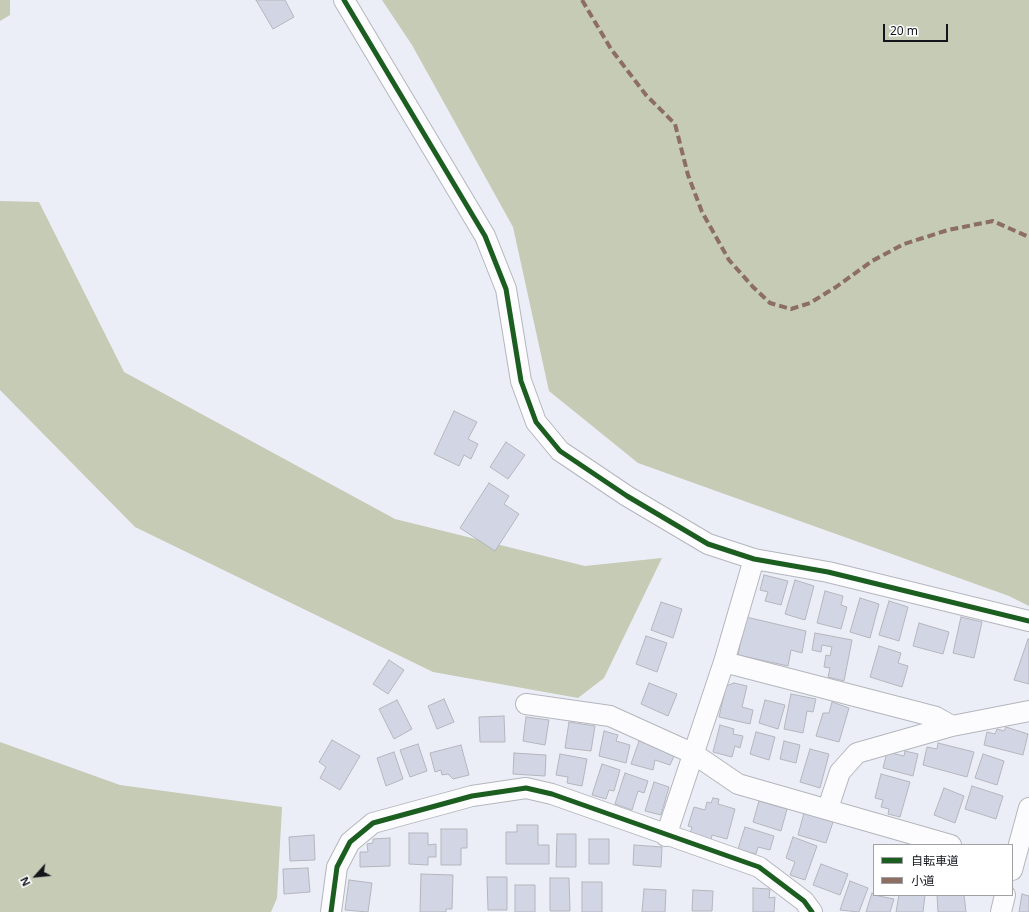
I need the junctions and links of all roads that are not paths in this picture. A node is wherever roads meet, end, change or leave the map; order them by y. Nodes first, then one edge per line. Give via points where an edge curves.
1 (344, 0) edge
2 (754, 559) junction
3 (1029, 620) edge
4 (724, 662) junction
5 (526, 704) dead end
6 (1029, 711) edge
7 (952, 726) junction
8 (694, 754) junction
9 (828, 808) junction
10 (1029, 808) edge
11 (666, 836) junction
12 (948, 844) edge
13 (1017, 861) edge
14 (1005, 896) edge
15 (331, 912) edge
16 (812, 912) edge
17 (1001, 912) edge

1 - 2 street via 485,236 506,289 521,381 536,422 560,450 626,496 708,544
2 - 3 street via 828,572
2 - 4 street
4 - 7 street via 936,717
4 - 8 street
5 - 8 street via 610,716
6 - 7 street
7 - 9 street via 857,753 840,772
8 - 9 street via 738,784
8 - 11 street
9 - 12 street
10 - 13 street
11 - 15 street via 552,794 526,788 472,796 373,823 350,842 337,866
11 - 16 street via 759,867 804,901
14 - 17 street

